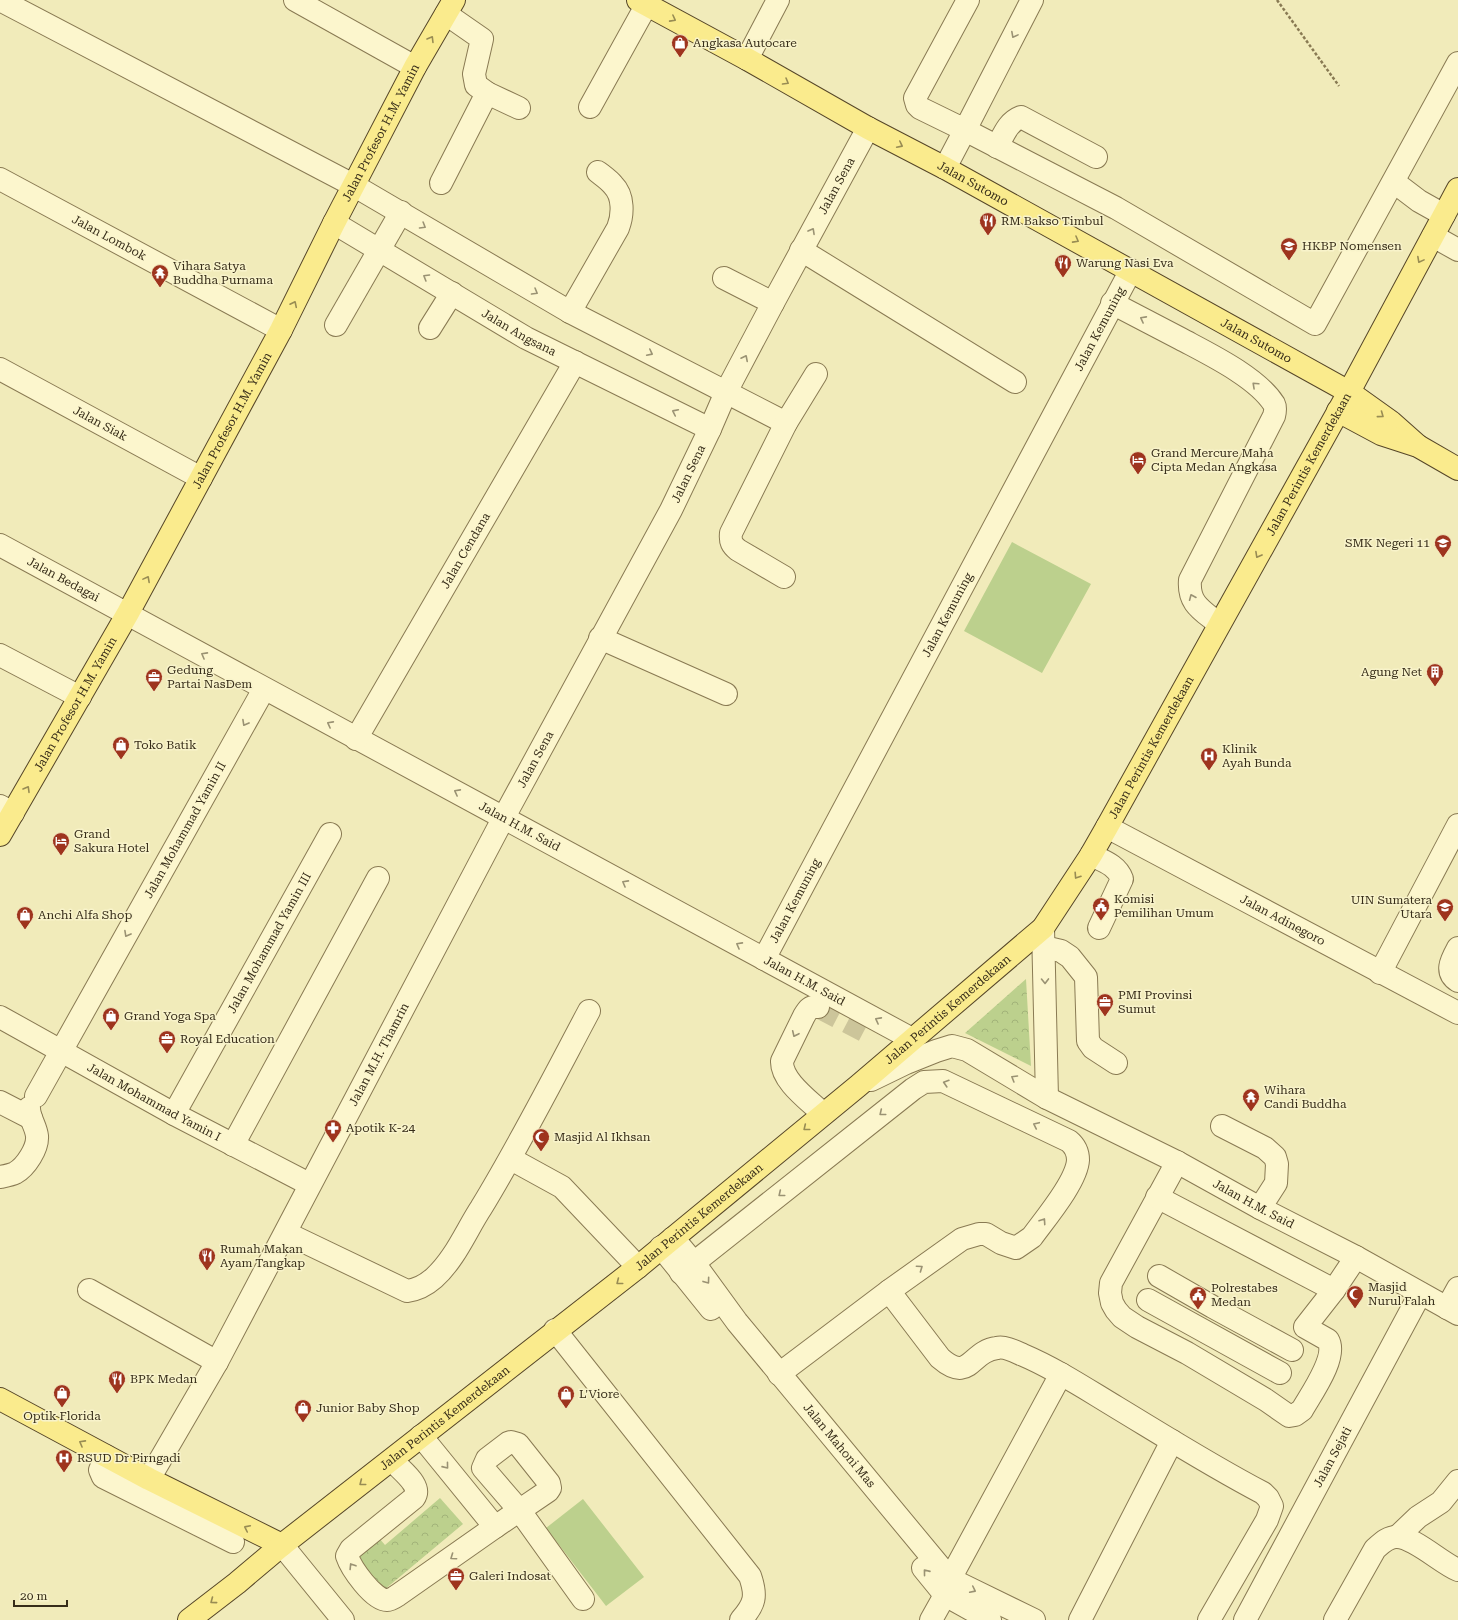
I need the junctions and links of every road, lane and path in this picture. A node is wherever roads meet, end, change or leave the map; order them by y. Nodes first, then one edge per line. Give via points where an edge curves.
1 (0, 0) edge
2 (295, 0) edge
3 (778, 0) edge
4 (968, 0) edge
5 (1032, 0) edge
6 (1277, 0) edge
7 (642, 2) edge
8 (450, 7) edge
9 (747, 59) junction
10 (1458, 62) edge
11 (415, 67) junction
12 (1339, 86) dead end
13 (487, 93) junction
14 (590, 107) dead end
15 (519, 108) dead end
16 (868, 128) junction
17 (964, 130) junction
18 (997, 147) junction
19 (1096, 157) dead end
20 (945, 168) junction
21 (598, 172) dead end
22 (0, 178) edge
23 (1394, 182) junction
24 (441, 183) dead end
25 (353, 185) junction
26 (1458, 189) edge
27 (401, 212) junction
28 (1444, 214) junction
29 (334, 223) junction
30 (1433, 236) junction
31 (379, 249) junction
32 (801, 250) junction
33 (1458, 250) edge
34 (1131, 270) junction
35 (724, 278) dead end
36 (452, 293) junction
37 (773, 303) junction
38 (1112, 303) junction
39 (570, 312) junction
40 (336, 325) dead end
41 (430, 328) dead end
42 (281, 330) junction
43 (575, 362) junction
44 (0, 369) edge
45 (816, 374) dead end
46 (1015, 382) dead end
47 (726, 392) junction
48 (1349, 392) junction
49 (1338, 411) junction
50 (786, 423) junction
51 (710, 430) junction
52 (1418, 446) junction
53 (1458, 468) edge
54 (201, 478) junction
55 (0, 545) edge
56 (784, 577) dead end
57 (128, 613) junction
58 (1219, 624) junction
59 (600, 638) junction
60 (0, 655) edge
61 (264, 689) junction
62 (726, 694) dead end
63 (80, 697) junction
64 (356, 739) junction
65 (6, 809) edge
66 (504, 817) junction
67 (1458, 825) edge
68 (1107, 827) junction
69 (330, 834) dead end
70 (0, 835) edge
71 (1091, 855) junction
72 (378, 878) dead end
73 (1099, 928) dead end
74 (1044, 937) junction
75 (1458, 948) edge
76 (764, 959) junction
77 (1380, 973) junction
78 (1458, 981) edge
79 (818, 1007) dead end
80 (589, 1010) dead end
81 (1458, 1013) edge
82 (0, 1017) edge
83 (864, 1031) tunnel mouth
84 (907, 1044) junction
85 (61, 1051) junction
86 (1116, 1063) dead end
87 (858, 1086) junction
88 (1048, 1098) junction
89 (0, 1102) edge
90 (32, 1107) junction
91 (174, 1114) junction
92 (823, 1114) junction
93 (1222, 1126) dead end
94 (233, 1145) junction
95 (511, 1159) junction
96 (1176, 1162) junction
97 (0, 1177) edge
98 (309, 1184) junction
99 (1157, 1197) junction
100 (1260, 1208) junction
101 (286, 1233) junction
102 (667, 1242) junction
103 (1356, 1257) junction
104 (638, 1267) junction
105 (688, 1268) junction
106 (1159, 1276) dead end
107 (1458, 1288) edge
108 (89, 1290) dead end
109 (1334, 1290) junction
110 (889, 1291) junction
111 (1420, 1294) junction
112 (1148, 1300) dead end
113 (1213, 1307) junction
114 (1453, 1311) edge
115 (1305, 1327) junction
116 (555, 1330) junction
117 (1200, 1330) junction
118 (1292, 1350) junction
119 (1187, 1353) junction
120 (217, 1362) junction
121 (1280, 1373) junction
122 (779, 1374) junction
123 (1061, 1374) junction
124 (0, 1398) edge
125 (1266, 1400) junction
126 (422, 1436) junction
127 (1172, 1441) junction
128 (106, 1456) junction
129 (392, 1460) junction
130 (149, 1480) junction
131 (1458, 1481) edge
132 (495, 1527) junction
133 (1397, 1537) junction
134 (233, 1542) dead end
135 (282, 1545) junction
136 (1458, 1570) edge
137 (948, 1587) junction
138 (583, 1599) dead end
139 (189, 1620) edge
140 (343, 1620) edge
141 (741, 1620) edge
142 (931, 1620) edge
143 (990, 1620) edge
144 (1034, 1620) edge
145 (1080, 1620) edge
146 (1209, 1620) edge
147 (1245, 1620) edge
148 (1335, 1620) edge

1 - 25 street
2 - 11 street
3 - 9 street
4 - 17 street via 916,98 920,108
5 -> 17 street
6 - 12 path
7 -> 9 main road, Jalan Sutomo
7 - 14 street
11 -> 8 main road, Jalan Profesor H.M. Yamin
8 - 13 street via 482,39 474,78 476,85
9 -> 16 main road, Jalan Sutomo
10 - 23 street
11 - 25 main road, Jalan Profesor H.M. Yamin
13 - 15 street
13 - 24 street
16 -> 20 main road, Jalan Sutomo
32 -> 16 street, Jalan Sena
17 - 18 street
17 - 20 street
18 - 19 street via 1009,125 1021,117
18 - 23 street via 1116,208 1315,324
20 -> 34 main road, Jalan Sutomo
21 - 39 street via 614,186 619,195 621,219
22 - 42 street, Jalan Lombok
23 - 28 street via 1419,201
25 - 27 street
25 - 29 main road, Jalan Profesor H.M. Yamin
26 - 28 main road, Jalan Perintis Kemerdekaan
27 - 31 street
27 -> 39 street
28 - 30 main road, Jalan Perintis Kemerdekaan
29 - 31 street, Jalan Angsana
42 -> 29 main road, Jalan Profesor H.M. Yamin
30 - 33 street
30 -> 48 main road, Jalan Perintis Kemerdekaan
36 -> 31 street, Jalan Angsana
31 - 40 street
32 - 37 street, Jalan Sena
32 - 46 street
34 - 38 street, Jalan Kemuning
34 - 48 main road, Jalan Sutomo
35 - 37 street
36 - 41 street
36 - 43 street, Jalan Angsana via 526,338
47 -> 37 street, Jalan Sena
58 -> 38 street via 1193,601 1189,589 1190,580 1276,409 1268,397 1242,374
38 - 76 street, Jalan Kemuning
39 -> 47 street
42 - 54 main road, Jalan Profesor H.M. Yamin
51 -> 43 street, Jalan Angsana
43 - 64 street, Jalan Cendana
44 - 54 street, Jalan Siak
45 - 50 street
47 - 50 street
47 - 51 street, Jalan Sena
48 - 49 main road, Jalan Perintis Kemerdekaan
48 -> 52 main road, Jalan Sutomo via 1391,422
49 - 52 main road via 1381,434
49 -> 58 main road, Jalan Perintis Kemerdekaan
50 - 56 street via 731,533 730,540 738,550
51 - 59 street, Jalan Sena via 670,510
52 - 53 main road
57 -> 54 main road, Jalan Profesor H.M. Yamin
55 - 57 street, Jalan Bedagai
61 -> 57 street, Jalan H.M. Said
57 - 63 main road, Jalan Profesor H.M. Yamin
58 - 68 main road, Jalan Perintis Kemerdekaan
59 - 62 street
59 - 66 street, Jalan Sena
60 - 63 street
64 -> 61 street, Jalan H.M. Said
61 -> 85 street, Jalan Mohammad Yamin II
65 -> 63 main road, Jalan Profesor H.M. Yamin
66 -> 64 street, Jalan H.M. Said
65 - 70 main road, Jalan Profesor H.M. Yamin
76 -> 66 street, Jalan H.M. Said
66 - 98 street, Jalan M.H. Thamrin
67 - 77 street
68 - 71 main road, Jalan Perintis Kemerdekaan
68 - 77 street, Jalan Adinegoro
69 - 91 street, Jalan Mohammad Yamin III
71 - 73 street via 1113,866 1122,879
71 -> 74 main road, Jalan Perintis Kemerdekaan
72 - 94 street
74 - 84 main road, Jalan Perintis Kemerdekaan
74 - 86 street via 1070,957 1086,977 1088,1041 1093,1048
74 -> 88 street
75 - 78 street via 1450,969
84 -> 76 street, Jalan H.M. Said
77 - 81 street, Jalan Adinegoro
79 -> 92 street via 812,1006 808,1009 782,1061 781,1069 786,1079
80 - 95 street
82 - 85 street, Jalan Mohammad Yamin I
83 - 84 street
84 - 87 main road, Jalan Perintis Kemerdekaan
85 - 90 street, Jalan Mohammad Yamin II
85 - 91 street, Jalan Mohammad Yamin I
88 -> 87 street, Jalan H.M. Said via 967,1050 952,1046 906,1063
87 - 92 main road, Jalan Perintis Kemerdekaan
88 - 96 street, Jalan H.M. Said
89 - 90 street
90 - 97 street via 37,1137 30,1158 15,1173
91 - 94 street, Jalan Mohammad Yamin I
92 -> 102 main road, Jalan Perintis Kemerdekaan
93 - 100 street via 1265,1148 1275,1157 1276,1183
94 - 98 street, Jalan Mohammad Yamin I
95 - 101 street via 452,1256 434,1278 413,1290 407,1291 397,1287
95 - 104 street via 562,1187
96 - 99 street
96 - 100 street, Jalan H.M. Said
98 - 101 street, Jalan M.H. Thamrin
99 - 109 street
99 - 119 street via 1111,1284 1110,1294 1112,1303 1122,1317
100 - 103 street, Jalan H.M. Said
101 - 120 street, Jalan M.H. Thamrin
102 - 104 main road, Jalan Perintis Kemerdekaan
102 - 105 street, Jalan Mahoni Mas
103 - 109 street
103 - 111 street, Jalan H.M. Said
104 -> 116 main road, Jalan Perintis Kemerdekaan
110 -> 105 street via 958,1242 972,1236 986,1234 1016,1248 1026,1243 1070,1182 1078,1158 1075,1147 1069,1141 943,1081 924,1082
105 -> 122 street, Jalan Mahoni Mas via 737,1322
137 -> 105 street, Jalan Mahoni Mas
106 - 113 street
107 - 114 street
108 - 120 street
109 - 115 street
110 - 122 street
110 - 123 street via 940,1358 950,1367 963,1368 985,1352 998,1347
111 - 114 street, Jalan H.M. Said
111 - 147 street, Jalan Sejati
112 - 117 street
113 - 117 street
113 - 118 street
115 - 118 street
115 - 125 street via 1330,1343 1331,1353 1316,1385 1302,1410 1295,1415 1289,1416
116 - 126 main road, Jalan Perintis Kemerdekaan
116 - 141 street via 750,1576 755,1589 754,1599 750,1610
117 - 119 street
117 - 121 street
118 - 121 street
119 - 125 street
120 - 130 street, Jalan M.H. Thamrin
121 - 125 street
122 - 137 street, Jalan Mahoni Mas
123 - 127 street
123 - 137 street
128 -> 124 main road
126 - 129 main road, Jalan Perintis Kemerdekaan
126 -> 132 street
127 - 145 street
127 - 146 street via 1263,1493 1272,1506 1267,1520
128 - 130 main road
128 - 134 street via 100,1470 103,1477
132 -> 129 street via 398,1595 386,1600 374,1595 347,1556 351,1549 416,1494 417,1489 413,1483
129 -> 135 main road, Jalan Perintis Kemerdekaan
135 -> 130 main road
131 - 133 street via 1441,1502
132 - 138 street via 520,1511
133 - 136 street via 1411,1542
133 - 148 street via 1385,1540 1375,1549
135 -> 139 main road, Jalan Perintis Kemerdekaan
135 - 140 street
137 - 142 street
137 - 143 street, Jalan Mahoni Mas
137 -> 144 street, Jalan Mahoni Mas

